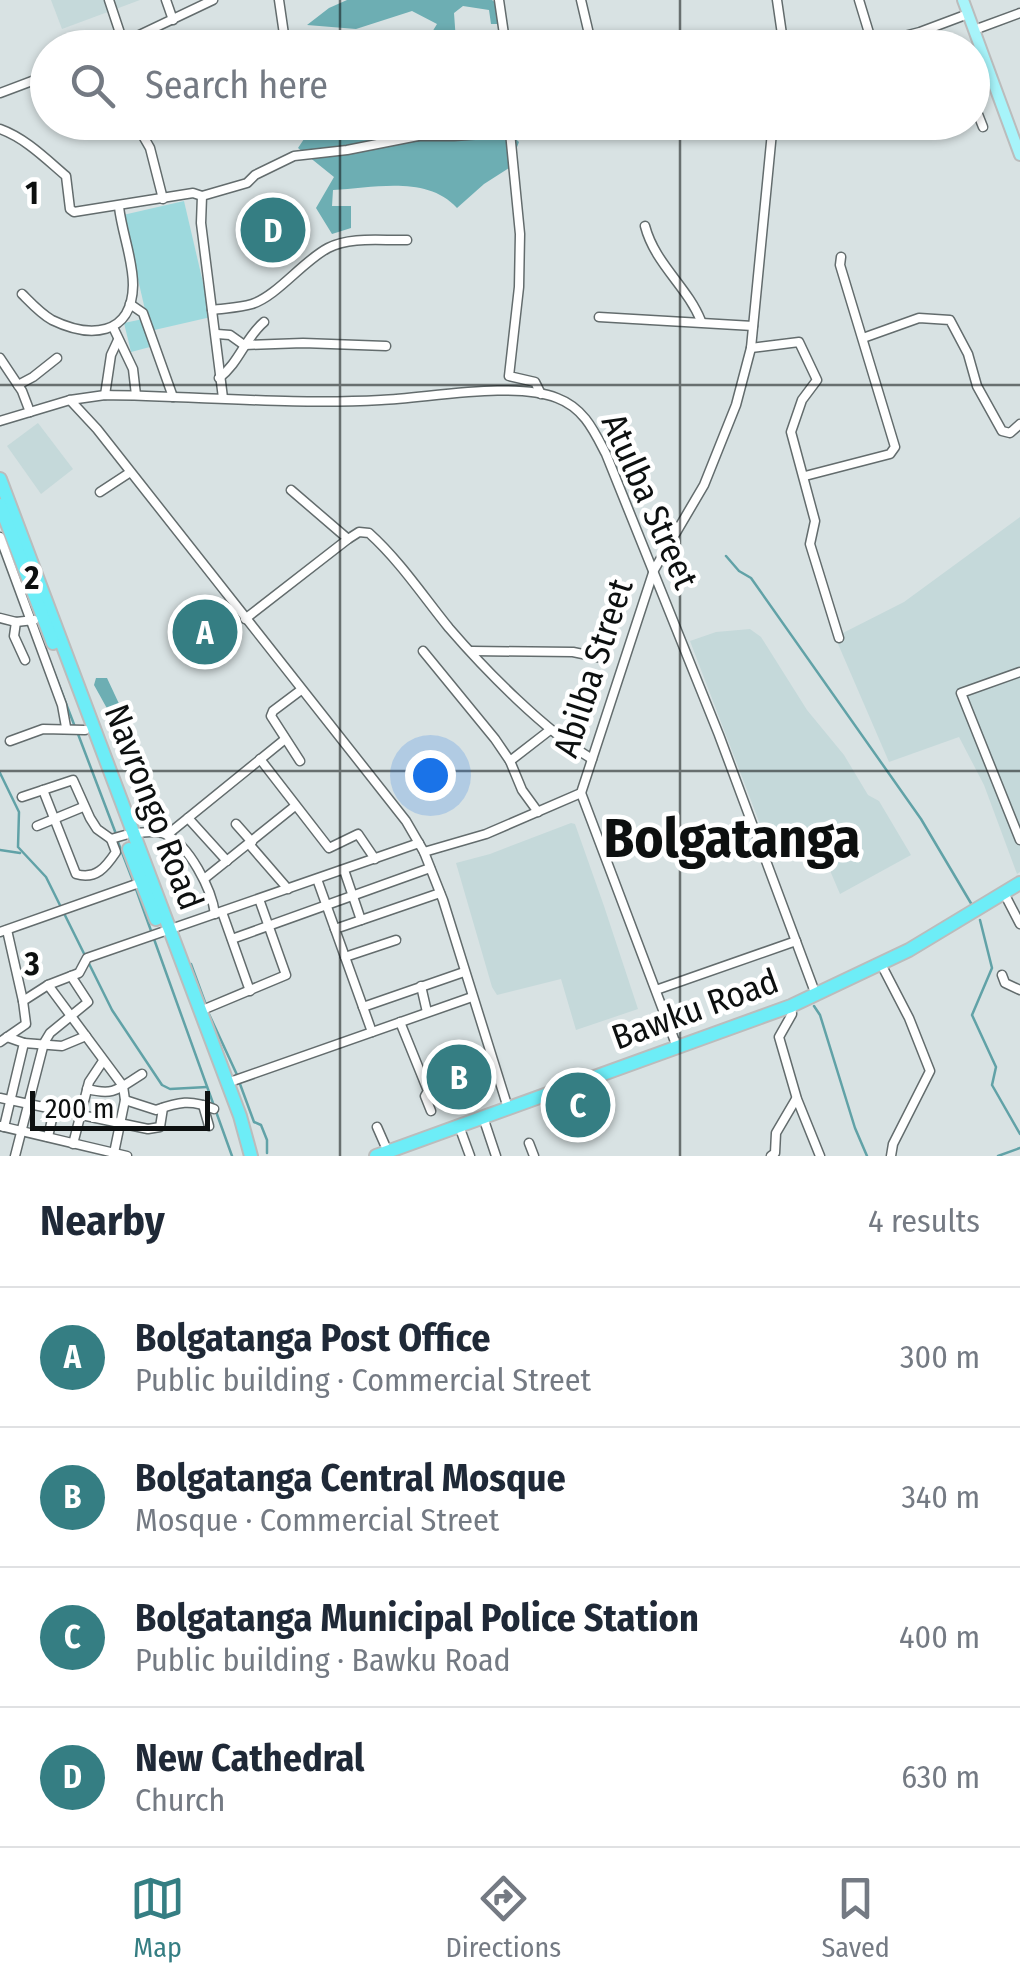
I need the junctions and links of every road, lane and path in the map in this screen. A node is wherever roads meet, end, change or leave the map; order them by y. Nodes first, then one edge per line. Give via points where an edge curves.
1 (166, 0) edge
2 (213, 0) edge
3 (278, 0) edge
4 (499, 0) edge
5 (581, 0) edge
6 (777, 0) edge
7 (860, 0) edge
8 (963, 0) edge
9 (108, 2) edge
10 (1020, 13) edge
11 (968, 14) junction
12 (173, 20) junction
13 (119, 30) edge
14 (154, 30) edge
15 (283, 30) edge
16 (503, 30) edge
17 (588, 30) edge
18 (781, 30) edge
19 (868, 30) edge
20 (920, 30) edge
21 (974, 30) joint
22 (990, 75) edge
23 (30, 81) edge
24 (0, 92) edge
25 (0, 129) edge
26 (145, 140) edge
27 (398, 140) edge
28 (510, 140) edge
29 (771, 140) edge
30 (1020, 155) edge
31 (202, 196) junction
32 (163, 199) junction
33 (119, 207) junction
34 (645, 226) dead end
35 (408, 240) dead end
36 (840, 256) dead end
37 (22, 294) dead end
38 (130, 304) junction
39 (212, 310) junction
40 (599, 317) dead end
41 (701, 321) junction
42 (264, 322) dead end
43 (753, 326) junction
44 (112, 327) junction
45 (216, 334) junction
46 (862, 338) junction
47 (118, 340) junction
48 (244, 346) junction
49 (386, 346) dead end
50 (751, 348) junction
51 (0, 358) edge
52 (57, 358) dead end
53 (219, 378) junction
54 (18, 385) junction
55 (541, 394) junction
56 (104, 395) junction
57 (136, 395) junction
58 (174, 397) junction
59 (223, 398) junction
60 (70, 400) junction
61 (30, 412) junction
62 (0, 420) edge
63 (1020, 424) edge
64 (129, 473) junction
65 (805, 476) junction
66 (0, 478) edge
67 (291, 490) dead end
68 (100, 492) dead end
69 (0, 505) edge
70 (0, 538) edge
71 (348, 539) junction
72 (0, 570) edge
73 (654, 570) junction
74 (20, 576) junction
75 (0, 618) edge
76 (245, 619) junction
77 (36, 620) junction
78 (16, 622) junction
79 (839, 638) dead end
80 (423, 651) dead end
81 (472, 652) junction
82 (602, 658) dead end
83 (25, 660) dead end
84 (1020, 672) edge
85 (301, 690) junction
86 (66, 728) junction
87 (85, 730) junction
88 (550, 730) junction
89 (284, 740) junction
90 (10, 741) dead end
91 (260, 759) junction
92 (592, 759) junction
93 (300, 761) dead end
94 (510, 761) junction
95 (43, 790) junction
96 (581, 794) junction
97 (22, 798) dead end
98 (295, 806) junction
99 (84, 808) junction
100 (538, 812) junction
101 (188, 818) junction
102 (55, 819) junction
103 (236, 824) dead end
104 (36, 826) dead end
105 (167, 835) junction
106 (123, 836) junction
107 (1020, 840) edge
108 (250, 843) junction
109 (422, 848) junction
110 (375, 859) junction
111 (227, 861) junction
112 (105, 868) junction
113 (430, 868) junction
114 (344, 870) junction
115 (204, 879) junction
116 (317, 879) junction
117 (142, 882) junction
118 (1020, 883) edge
119 (288, 889) junction
120 (114, 891) junction
121 (440, 893) junction
122 (1004, 894) junction
123 (353, 896) junction
124 (259, 899) junction
125 (326, 905) junction
126 (218, 913) junction
127 (361, 920) junction
128 (1019, 921) edge
129 (270, 926) junction
130 (335, 929) junction
131 (3, 931) edge
132 (165, 931) junction
133 (232, 939) junction
134 (396, 940) dead end
135 (796, 942) junction
136 (345, 957) junction
137 (881, 964) junction
138 (464, 972) junction
139 (1002, 975) dead end
140 (71, 976) junction
141 (48, 984) junction
142 (420, 986) junction
143 (656, 990) junction
144 (1020, 990) edge
145 (250, 991) junction
146 (816, 995) junction
147 (472, 997) junction
148 (23, 1001) junction
149 (791, 1006) junction
150 (363, 1007) junction
151 (200, 1011) junction
152 (427, 1012) junction
153 (71, 1014) junction
154 (400, 1022) junction
155 (372, 1032) junction
156 (86, 1036) junction
157 (2, 1042) edge
158 (24, 1043) junction
159 (44, 1043) junction
160 (677, 1048) junction
161 (103, 1061) junction
162 (142, 1074) dead end
163 (228, 1083) junction
164 (123, 1086) junction
165 (87, 1089) junction
166 (0, 1098) edge
167 (796, 1098) junction
168 (11, 1100) junction
169 (125, 1100) junction
170 (29, 1102) junction
171 (204, 1105) junction
172 (163, 1108) junction
173 (508, 1108) junction
174 (214, 1109) dead end
175 (54, 1110) junction
176 (431, 1111) dead end
177 (80, 1117) junction
178 (483, 1117) junction
179 (120, 1125) junction
180 (2, 1126) edge
181 (209, 1126) dead end
182 (459, 1126) junction
183 (378, 1127) dead end
184 (22, 1131) junction
185 (48, 1137) junction
186 (529, 1142) dead end
187 (73, 1144) junction
188 (114, 1153) junction
189 (384, 1154) edge
190 (16, 1156) edge
191 (127, 1156) edge
192 (248, 1156) edge
193 (470, 1156) edge
194 (496, 1156) edge
195 (534, 1156) edge
196 (771, 1156) edge
197 (820, 1156) edge
198 (892, 1156) edge

1 - 12 street
2 - 12 street
3 - 15 street
4 - 16 street
5 - 17 street
6 - 18 street
7 - 19 street
8 - 11 main road
9 - 13 street
10 - 21 street
11 - 20 street
11 - 21 main road
12 - 14 street
22 - 30 main road
23 - 24 street
25 - 33 street via 21,136 66,176 74,212
26 - 32 street
27 - 31 street via 294,156 247,183
28 - 55 street via 520,252 509,376 536,382
29 - 43 street, Abilba Street
31 - 32 street
31 - 39 street
32 - 33 street
33 - 38 street via 133,286
34 - 41 street via 661,264
35 - 39 street via 330,247 254,303
36 - 46 street
37 - 44 street via 48,318 87,331
38 - 44 street
38 - 58 street via 144,313
39 - 45 street
40 - 41 street
41 - 43 street
42 - 48 street
43 - 50 street, Abilba Street
44 - 47 street
45 - 48 street
45 - 53 street
46 - 63 street via 919,318 948,319 1002,431
46 - 65 street via 894,450
47 - 56 street
47 - 57 street
48 - 49 street
48 - 53 street
50 - 65 street via 803,346 817,380 791,430
50 - 73 street, Abilba Street via 718,454
51 - 54 street
52 - 54 street
53 - 59 street
54 - 61 street
55 - 59 street, Atulba Street
55 - 73 street, Atulba Street via 562,399 588,421
56 - 57 street, Atulba Street
56 - 60 street, Atulba Street
57 - 58 street, Atulba Street
58 - 59 street, Atulba Street
60 - 61 street, Atulba Street
60 - 64 street
61 - 62 street, Atulba Street
64 - 68 street
64 - 76 street
65 - 79 street via 815,521 810,544
66 - 106 highway, Navrongo Road
67 - 71 street
69 - 74 highway, Navrongo Road
70 - 74 street
71 - 76 street
71 - 81 street via 364,532 380,542
72 - 74 street
73 - 92 street, Abilba Street
73 - 135 street, Atulba Street
74 - 77 highway, Navrongo Road
75 - 78 street
76 - 85 street
77 - 78 street
77 - 86 street
77 - 87 highway, Navrongo Road
78 - 83 street via 14,636
80 - 94 street
81 - 82 street
81 - 88 street
84 - 107 street via 961,693
85 - 89 street via 273,711
85 - 109 street
86 - 87 street
86 - 90 street
87 - 106 highway, Navrongo Road
88 - 92 street
88 - 94 street
89 - 91 street
89 - 93 street
91 - 98 street
91 - 101 street
92 - 96 street, Abilba Street
94 - 100 street
95 - 97 street
95 - 99 street via 72,780
95 - 102 street
96 - 100 street, Abilba Street
96 - 143 street
98 - 108 street
98 - 110 street via 329,848 358,834
99 - 102 street
99 - 106 street via 96,828
100 - 109 street, Abilba Street via 486,834
101 - 105 street
101 - 111 street
102 - 104 street
102 - 112 street via 76,874
103 - 108 street
105 - 106 street
105 - 115 street
106 - 112 street
106 - 117 highway, Navrongo Road
106 - 132 highway, Navrongo Road
108 - 111 street
108 - 119 street
109 - 110 street, Abilba Street
109 - 113 street
110 - 114 street, Abilba Street
111 - 115 street
112 - 120 street
113 - 121 street
113 - 123 street
114 - 116 street, Abilba Street
114 - 123 street
115 - 126 street
116 - 119 street, Abilba Street
116 - 125 street
117 - 120 street
117 - 132 highway, Navrongo Road
118 - 122 highway, Bawku Road
119 - 124 street, Abilba Street
120 - 131 street
121 - 127 street
121 - 138 street
122 - 128 street
122 - 137 highway, Bawku Road
123 - 125 street
123 - 127 street
124 - 126 street, Abilba Street
124 - 129 street
125 - 129 street
125 - 130 street
126 - 132 street, Abilba Street
126 - 133 street
127 - 130 street
129 - 133 street
129 - 145 street via 286,976
130 - 136 street
131 - 148 street
132 - 140 street, Abilba Street via 90,956
132 - 151 highway, Navrongo Road
132 - 192 highway, Navrongo Road
133 - 145 street
134 - 136 street
135 - 143 street
135 - 146 street, Atulba Street
136 - 150 street
137 - 146 highway, Bawku Road
137 - 198 street via 930,1071
138 - 142 street
138 - 147 street
139 - 144 street
140 - 141 street
140 - 153 street via 88,1002
141 - 148 street
141 - 153 street
142 - 150 street
142 - 152 street
143 - 160 street
145 - 151 street
146 - 149 highway, Bawku Road
147 - 152 street
147 - 173 street
148 - 157 street via 26,1024
149 - 160 highway, Bawku Road
149 - 167 street via 779,1037
150 - 155 street
151 - 163 highway, Navrongo Road
152 - 154 street
153 - 156 street
153 - 159 street
154 - 155 street
154 - 176 street
155 - 163 street
156 - 159 street via 71,1045
156 - 161 street
157 - 158 street
158 - 159 street
158 - 168 street
159 - 170 street
160 - 173 highway, Bawku Road
161 - 164 street
161 - 165 street
162 - 164 street
163 - 192 highway, Navrongo Road
164 - 165 street via 107,1094
164 - 169 street
165 - 177 street
166 - 168 street
167 - 196 street
167 - 197 street
168 - 170 street
168 - 180 street
169 - 172 street
169 - 179 street
170 - 175 street
170 - 184 street
171 - 172 street via 175,1096
171 - 174 street
171 - 181 street
172 - 179 street via 158,1129
173 - 178 highway, Bawku Road
175 - 177 street
175 - 185 street
177 - 179 street
177 - 187 street
178 - 182 highway, Bawku Road
178 - 194 street
179 - 188 street
180 - 184 street
182 - 189 highway, Bawku Road
182 - 193 street
183 - 189 street
184 - 185 street
184 - 190 street
185 - 187 street
186 - 195 street
187 - 188 street
188 - 191 street

